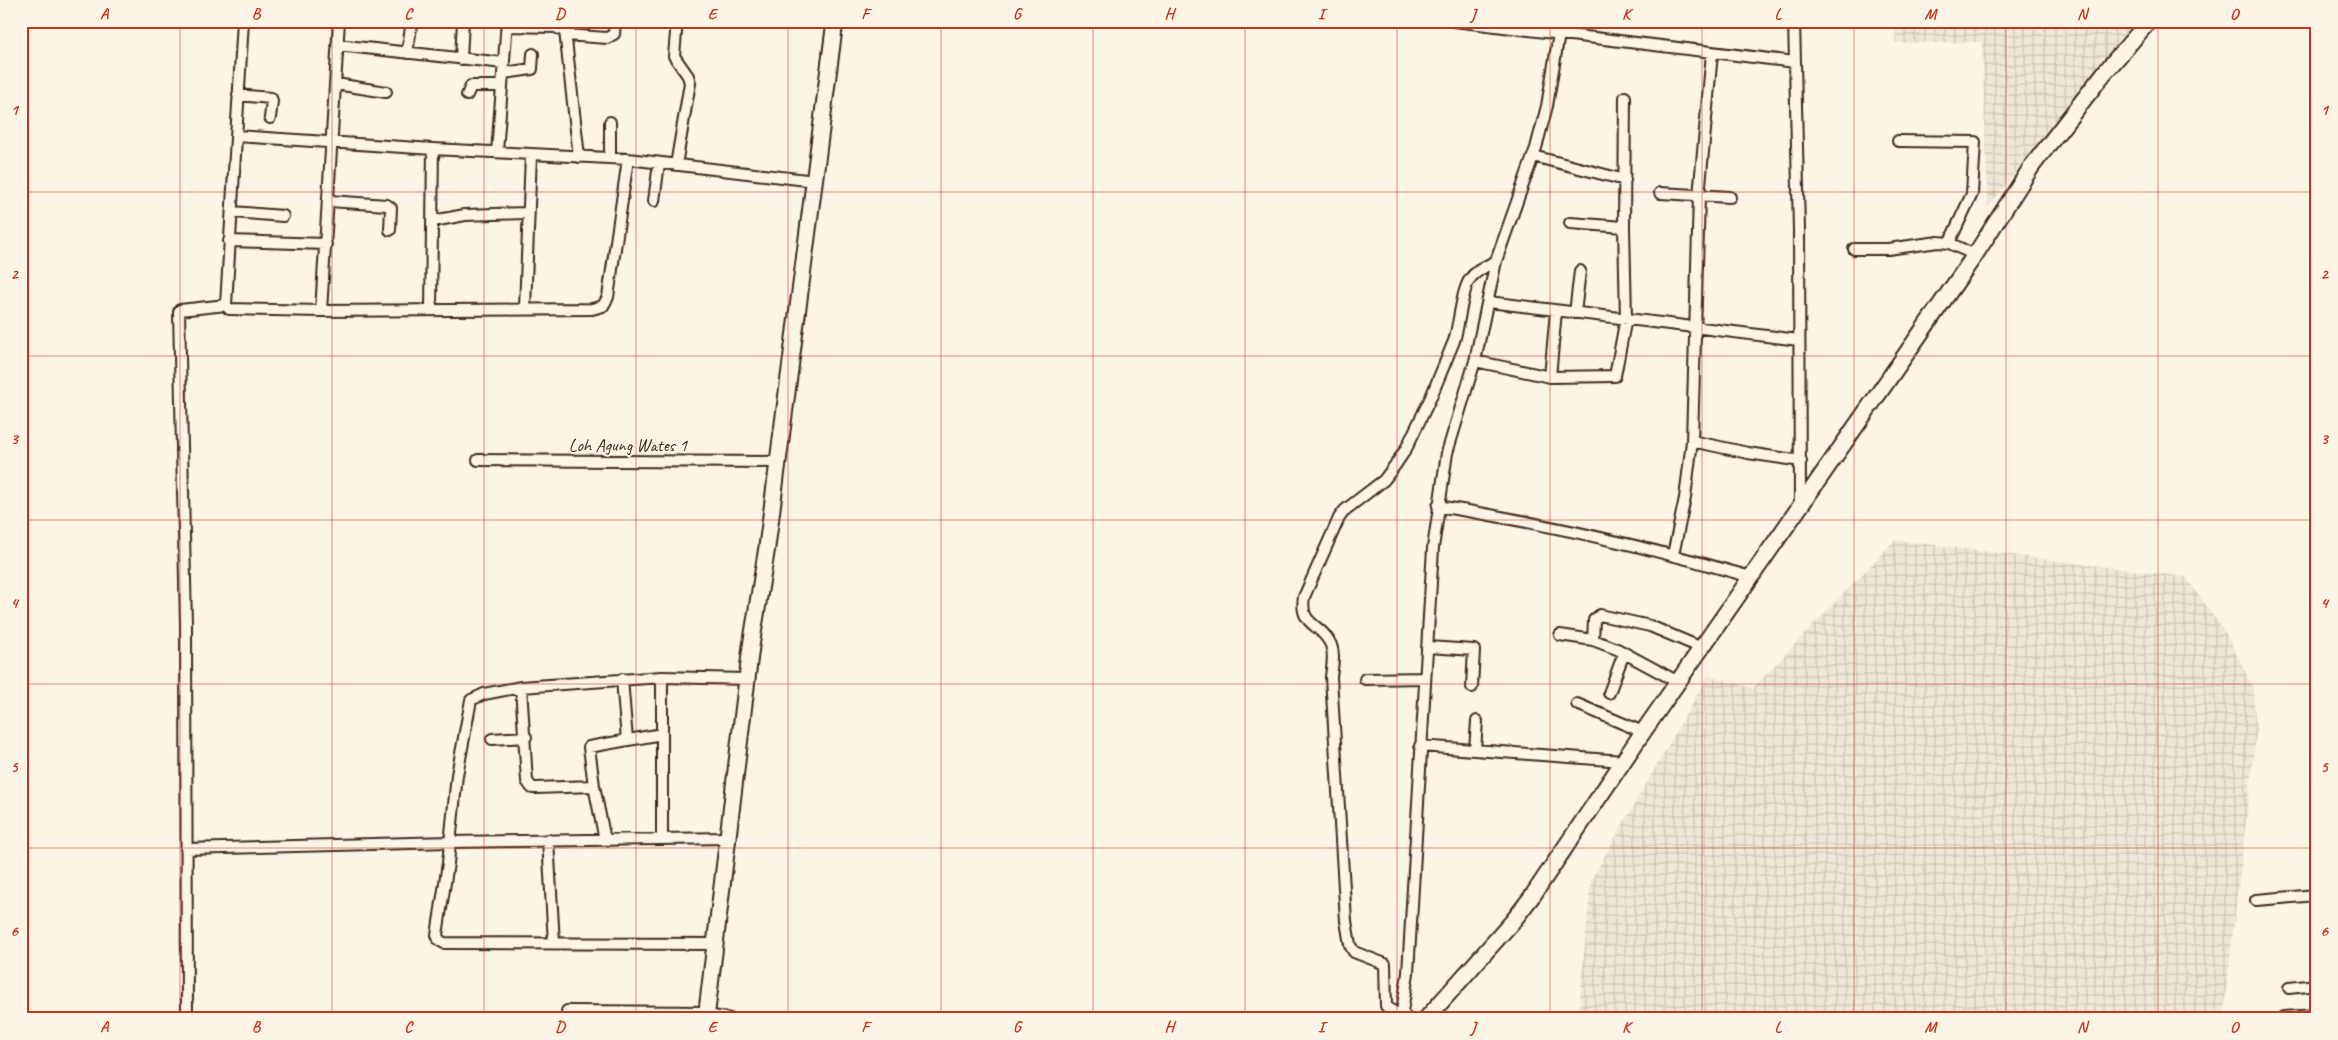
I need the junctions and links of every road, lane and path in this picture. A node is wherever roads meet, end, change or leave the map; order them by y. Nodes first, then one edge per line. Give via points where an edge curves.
1 (243, 21) edge
2 (339, 21) edge
3 (412, 21) edge
4 (463, 21) edge
5 (615, 21) edge
6 (677, 21) edge
7 (835, 21) edge
8 (1454, 21) edge
9 (1794, 21) edge
10 (2149, 21) edge
11 (507, 24) edge
12 (1559, 34) junction
13 (566, 35) junction
14 (338, 45) junction
15 (407, 53) junction
16 (533, 54) dead end
17 (1712, 54) junction
18 (461, 59) junction
19 (1794, 62) junction
20 (504, 68) junction
21 (336, 84) junction
22 (502, 86) junction
23 (386, 92) dead end
24 (238, 95) junction
25 (468, 95) dead end
26 (1625, 97) dead end
27 (270, 118) dead end
28 (610, 122) dead end
29 (237, 136) junction
30 (1898, 141) dead end
31 (331, 143) junction
32 (433, 149) junction
33 (496, 152) junction
34 (531, 155) junction
35 (1533, 156) junction
36 (580, 157) junction
37 (610, 158) junction
38 (628, 159) junction
39 (659, 163) junction
40 (676, 165) junction
41 (1625, 180) junction
42 (815, 181) junction
43 (1660, 193) dead end
44 (1699, 196) junction
45 (1730, 197) dead end
46 (329, 201) junction
47 (654, 202) dead end
48 (232, 212) junction
49 (527, 213) junction
50 (283, 216) dead end
51 (433, 221) junction
52 (1570, 223) dead end
53 (1624, 227) junction
54 (390, 230) dead end
55 (228, 241) junction
56 (1949, 243) junction
57 (326, 244) junction
58 (1854, 249) dead end
59 (1975, 255) junction
60 (1496, 261) junction
61 (1580, 271) dead end
62 (1489, 302) junction
63 (226, 305) junction
64 (526, 308) junction
65 (431, 310) junction
66 (321, 311) junction
67 (1556, 311) junction
68 (1575, 313) junction
69 (1626, 318) junction
70 (1696, 329) junction
71 (1799, 340) junction
72 (1475, 361) junction
73 (1550, 377) junction
74 (1692, 441) junction
75 (478, 460) dead end
76 (1800, 461) junction
77 (778, 462) junction
78 (1438, 506) junction
79 (1800, 507) junction
80 (1673, 555) junction
81 (1751, 577) junction
82 (1560, 635) dead end
83 (1592, 640) junction
84 (1428, 647) junction
85 (1702, 648) junction
86 (1624, 653) junction
87 (662, 676) junction
88 (1425, 678) junction
89 (622, 679) junction
90 (747, 679) junction
91 (1365, 679) dead end
92 (1678, 682) junction
93 (521, 686) junction
94 (1472, 687) dead end
95 (1609, 693) dead end
96 (1577, 704) dead end
97 (1477, 721) dead end
98 (1643, 732) junction
99 (662, 734) junction
100 (526, 737) junction
101 (492, 738) dead end
102 (627, 740) junction
103 (1420, 746) junction
104 (1476, 750) junction
105 (1623, 760) junction
106 (594, 786) junction
107 (2317, 788) edge
108 (2317, 796) edge
109 (662, 838) junction
110 (729, 838) junction
111 (548, 840) junction
112 (605, 840) junction
113 (450, 842) junction
114 (186, 850) junction
115 (2317, 895) edge
116 (2256, 900) dead end
117 (554, 943) junction
118 (716, 944) junction
119 (2317, 985) edge
120 (2289, 988) dead end
121 (568, 1011) dead end
122 (707, 1015) edge
123 (1404, 1015) edge
124 (2317, 1015) edge
125 (2284, 1017) dead end
126 (187, 1019) edge
127 (730, 1019) edge
128 (1426, 1019) edge

1 - 24 street
2 - 14 street
3 - 15 street
4 - 18 street
5 - 13 street via 614,34 607,38
6 - 40 street via 674,56 690,83
7 - 42 main road
8 - 12 street
9 - 19 street
10 - 59 main road via 2050,140
11 - 13 street via 555,27
11 - 20 street
12 - 17 street
12 - 35 street via 1547,106
13 - 36 street
14 - 15 street
14 - 21 street
15 - 18 street
16 - 20 street via 532,69
17 - 19 street
17 - 44 street
18 - 20 street
19 - 71 street
20 - 22 street
21 - 23 street
21 - 31 street
22 - 25 street via 471,86
22 - 33 street
24 - 27 street via 271,98
24 - 29 street
26 - 41 street
28 - 37 street
29 - 31 street
29 - 48 street
30 - 56 street via 1976,142 1972,194
31 - 32 street
31 - 46 street
32 - 33 street
32 - 51 street
33 - 34 street
34 - 36 street
34 - 49 street
35 - 41 street
35 - 60 street
36 - 37 street
37 - 38 street
38 - 39 street
38 - 64 street via 606,302 592,308
39 - 40 street
39 - 47 street
40 - 42 street
41 - 53 street
42 - 77 main road
43 - 44 street
44 - 45 street
44 - 70 street
46 - 54 street via 387,205 390,208
46 - 57 street
48 - 50 street
48 - 55 street
49 - 51 street via 465,215
49 - 64 street
51 - 65 street
52 - 53 street
53 - 69 street
55 - 57 street
55 - 63 street
56 - 58 street
56 - 59 street
57 - 66 street
59 - 79 main road
60 - 62 street
60 - 123 street via 1477,272 1467,284 1454,341 1406,449 1384,480 1339,518 1302,606 1306,618 1325,635 1333,655 1346,921 1350,945 1356,954 1385,964 1386,1006
61 - 68 street
62 - 67 street
62 - 72 street
63 - 66 street via 232,309
63 - 114 street via 179,312 186,624
64 - 65 street
65 - 66 street
67 - 68 street
67 - 73 street
68 - 69 street
69 - 70 street
69 - 73 street via 1616,376
70 - 71 street
70 - 74 street
71 - 76 street
72 - 73 street
72 - 78 street via 1447,453
74 - 76 street
74 - 80 street
75 - 77 street, Loh Agung Wates 1
76 - 79 street
77 - 90 main road
78 - 80 street via 1547,525
78 - 84 street
79 - 81 main road
80 - 81 street
81 - 85 main road
82 - 83 street
83 - 85 street via 1594,620 1600,615 1650,626
83 - 86 street
84 - 88 street
84 - 94 street via 1474,650
85 - 92 main road
86 - 92 street
86 - 95 street
87 - 89 street
87 - 90 street
87 - 99 street
88 - 91 street
88 - 103 street
89 - 93 street
89 - 102 street
90 - 110 main road
92 - 98 main road
93 - 100 street
93 - 113 street via 471,700 456,775
96 - 98 street
97 - 104 street
98 - 105 main road
99 - 102 street
99 - 109 street
100 - 101 street
100 - 106 street via 526,781 532,788
102 - 106 street via 589,747
103 - 104 street
103 - 123 street
104 - 105 street
105 - 128 main road via 1528,901
106 - 112 street
107 - 108 street
109 - 110 street
109 - 112 street
110 - 118 main road
111 - 112 street
111 - 113 street
111 - 117 street
113 - 114 street
113 - 117 street via 439,940 444,943
114 - 126 street
115 - 116 street
117 - 118 street
118 - 122 main road
119 - 120 street
121 - 122 street
122 - 127 street
124 - 125 street

